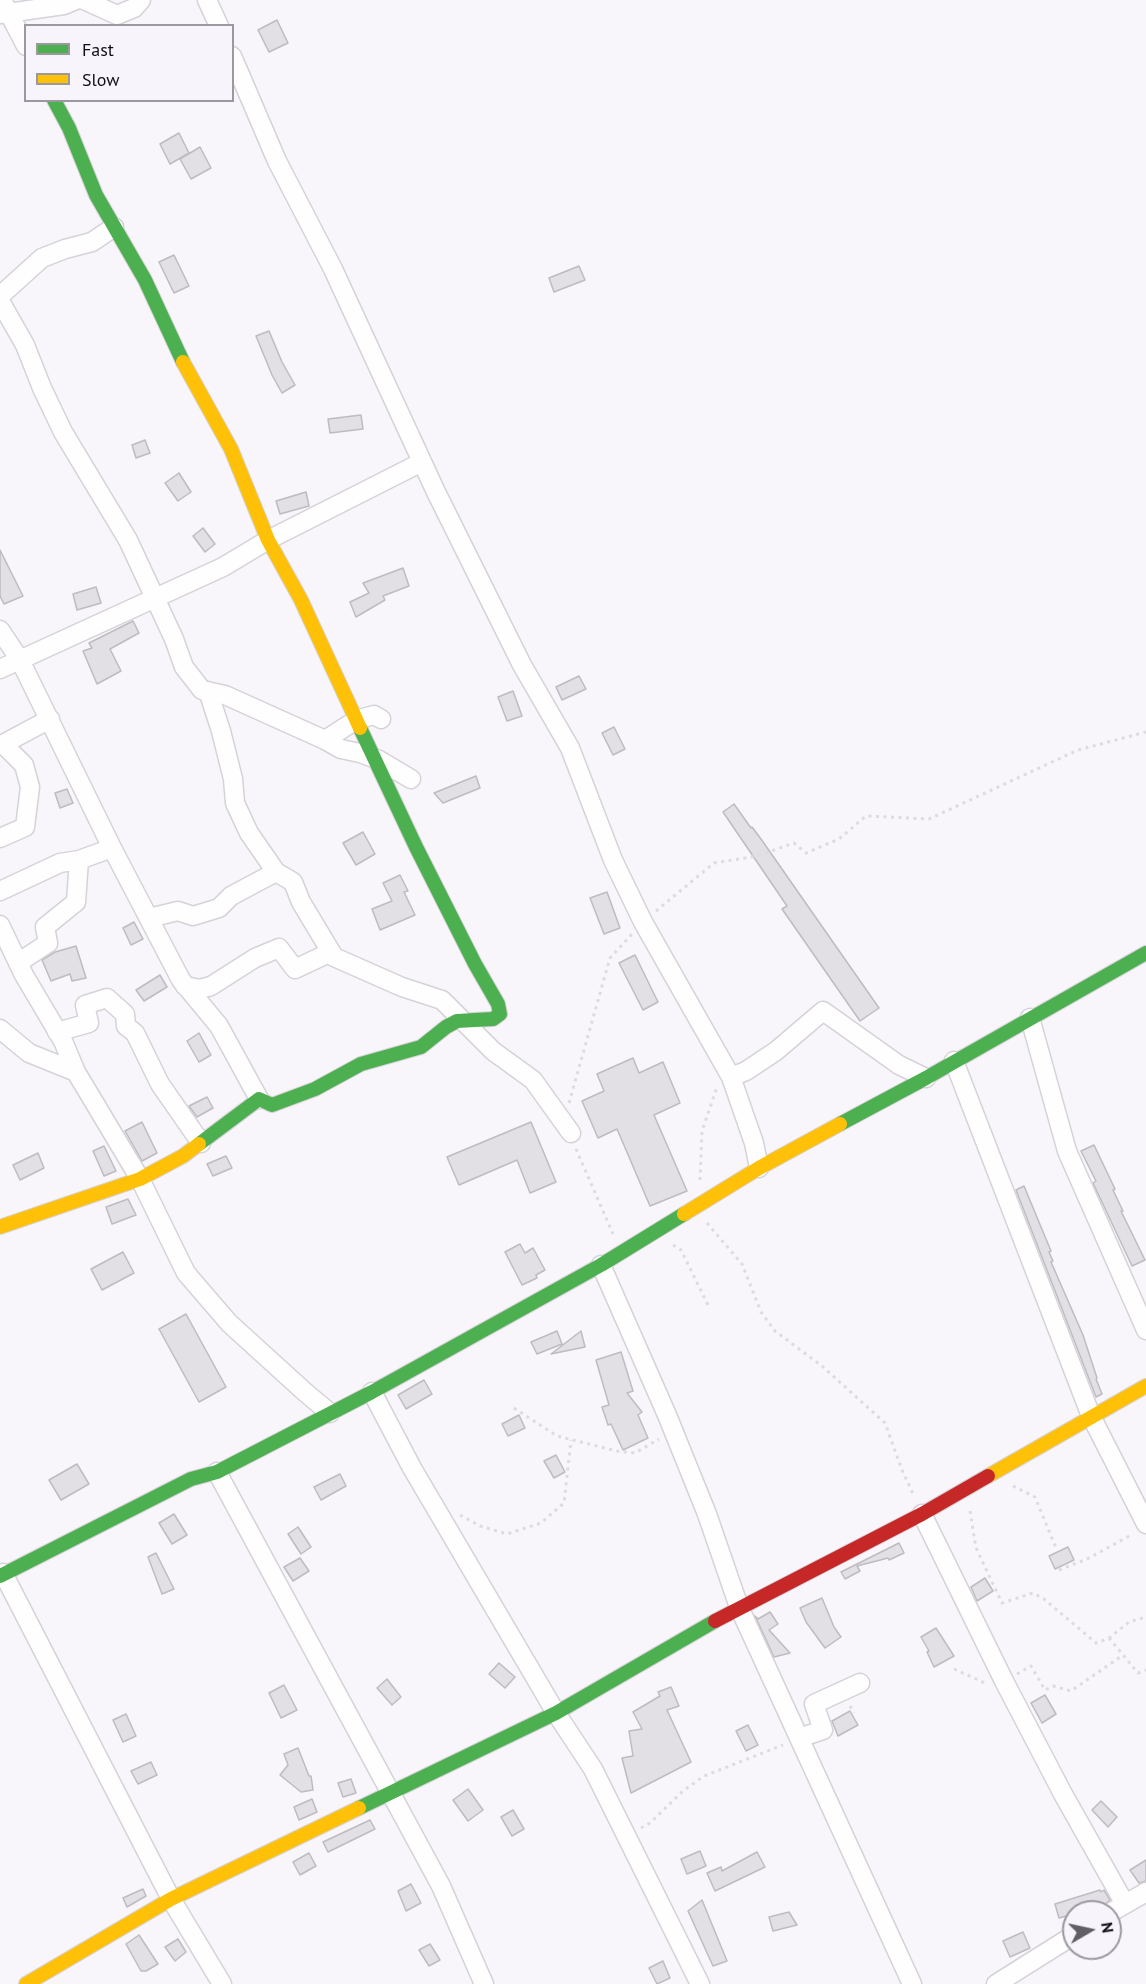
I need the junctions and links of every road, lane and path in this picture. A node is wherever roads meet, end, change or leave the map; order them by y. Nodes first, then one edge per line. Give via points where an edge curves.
1 (76, 0) edge
2 (84, 0) edge
3 (141, 0) edge
4 (207, 0) edge
5 (4, 9) edge
6 (218, 24) edge
7 (24, 43) edge
8 (234, 61) edge
9 (55, 102) edge
10 (114, 227) junction
11 (0, 296) edge
12 (0, 301) edge
13 (422, 462) junction
14 (268, 540) junction
15 (154, 598) junction
16 (0, 630) edge
17 (20, 660) junction
18 (0, 669) edge
19 (208, 691) junction
20 (50, 719) junction
21 (381, 719) dead end
22 (356, 720) junction
23 (1146, 732) edge
24 (325, 740) junction
25 (374, 759) junction
26 (411, 780) dead end
27 (0, 837) edge
28 (112, 848) junction
29 (79, 860) junction
30 (276, 872) junction
31 (0, 891) edge
32 (149, 918) junction
33 (643, 921) junction
34 (0, 925) edge
35 (331, 952) junction
36 (1146, 953) edge
37 (18, 963) junction
38 (186, 986) junction
39 (1030, 1018) junction
40 (462, 1021) junction
41 (0, 1029) edge
42 (57, 1032) junction
43 (954, 1061) junction
44 (76, 1072) junction
45 (731, 1077) junction
46 (926, 1078) junction
47 (259, 1099) junction
48 (569, 1105) dead end
49 (571, 1133) joint
50 (201, 1143) junction
51 (759, 1168) junction
52 (140, 1179) junction
53 (694, 1208) junction
54 (0, 1225) edge
55 (654, 1232) junction
56 (614, 1236) dead end
57 (601, 1265) junction
58 (709, 1307) dead end
59 (1146, 1330) edge
60 (1146, 1386) edge
61 (372, 1392) junction
62 (514, 1408) dead end
63 (330, 1413) junction
64 (1091, 1416) junction
65 (673, 1431) junction
66 (572, 1440) junction
67 (218, 1472) junction
68 (991, 1474) junction
69 (965, 1489) junction
70 (454, 1509) dead end
71 (922, 1514) junction
72 (1141, 1528) edge
73 (1056, 1548) dead end
74 (1059, 1570) dead end
75 (2, 1574) edge
76 (739, 1607) junction
77 (1146, 1617) edge
78 (1109, 1638) junction
79 (1123, 1655) junction
80 (954, 1669) dead end
81 (1146, 1670) edge
82 (1004, 1681) junction
83 (860, 1683) dead end
84 (556, 1713) junction
85 (799, 1738) junction
86 (390, 1792) junction
87 (626, 1835) junction
88 (1146, 1892) edge
89 (171, 1899) junction
90 (1114, 1900) edge
91 (1122, 1906) edge
92 (1062, 1943) edge
93 (26, 1984) edge
94 (222, 1984) edge
95 (484, 1984) edge
96 (700, 1984) edge
97 (912, 1984) edge
98 (996, 1984) edge

1 - 5 street via 64,5
2 - 3 street via 117,15 134,8
4 - 6 street
5 - 7 street
8 - 13 street via 277,161 333,270
9 - 10 street
10 - 11 street via 92,242 42,258
10 - 14 street via 231,449
12 - 15 street via 63,432 128,540
13 - 14 street
13 - 33 street via 522,664 570,748 613,860
14 - 15 street via 223,567
14 - 22 street via 301,600
15 - 17 street
15 - 19 street via 184,667 202,690
16 - 17 street
17 - 18 street
17 - 20 street
19 - 24 street via 225,694
19 - 30 street via 236,802 249,833
20 - 27 street via 3,744 24,765 30,787 25,827
20 - 28 street
21 - 22 street via 374,716
22 - 24 street
22 - 25 street
23 - 33 path via 1078,750 928,819 866,816 838,839 806,853 794,843 757,856 714,863
24 - 25 street
25 - 26 street
25 - 40 street via 498,1004 500,1014 493,1019
28 - 29 street
28 - 32 street
29 - 31 street via 60,863
29 - 37 street via 76,902 45,927 48,943
30 - 32 street via 231,896 219,908 193,916 178,911
30 - 35 street via 293,882
32 - 38 street
33 - 45 street
33 - 48 path via 610,958
34 - 37 street
35 - 38 street via 295,969 279,948 211,986
35 - 40 street via 334,957 402,987 442,1000
36 - 39 street
37 - 42 street
38 - 47 street via 219,1026
39 - 43 street
39 - 59 street via 1067,1151
40 - 47 street via 446,1027 421,1047 361,1064 315,1089 272,1105
40 - 49 street via 493,1051 533,1080
41 - 44 street via 29,1053
42 - 44 street
42 - 50 street via 89,1023 85,1005 107,998 125,1014 126,1026 135,1034 160,1083
43 - 46 street
43 - 64 street
44 - 52 street
45 - 46 street via 776,1051 823,1011 899,1065
45 - 51 street
45 - 53 path via 716,1088 702,1131 701,1175
46 - 51 street
47 - 50 street
49 - 56 path
50 - 52 street
51 - 53 street
52 - 54 street
52 - 63 street via 186,1273 229,1323
53 - 55 street
53 - 71 path via 742,1264 761,1312 775,1331 822,1366 885,1423
55 - 57 street
55 - 58 path via 681,1250
57 - 61 street
57 - 65 street
60 - 64 street
61 - 63 street
61 - 84 street via 412,1468
62 - 66 path via 557,1436
63 - 67 street
64 - 68 street
64 - 72 street
65 - 66 path via 635,1453
65 - 76 street
66 - 70 path via 564,1503 541,1523 507,1534 480,1526
67 - 75 street via 191,1479
67 - 86 street
68 - 69 street
68 - 73 path via 1035,1497
69 - 71 street
69 - 78 path via 976,1548 1002,1603 1033,1593 1096,1643
71 - 76 street
71 - 82 street
72 - 74 path
75 - 89 street
76 - 84 street
76 - 85 street
77 - 78 path via 1129,1622
78 - 79 path
79 - 81 path via 1138,1673
79 - 82 path via 1071,1691 1053,1686 1045,1690 1031,1666
80 - 82 path via 993,1687
82 - 90 street
83 - 85 street via 814,1704 823,1730
84 - 86 street
84 - 87 street via 593,1769
85 - 87 path via 704,1776 650,1823
85 - 97 street
86 - 89 street
86 - 95 street via 441,1886
87 - 96 street
88 - 91 street
89 - 93 street
89 - 94 street
92 - 98 street

